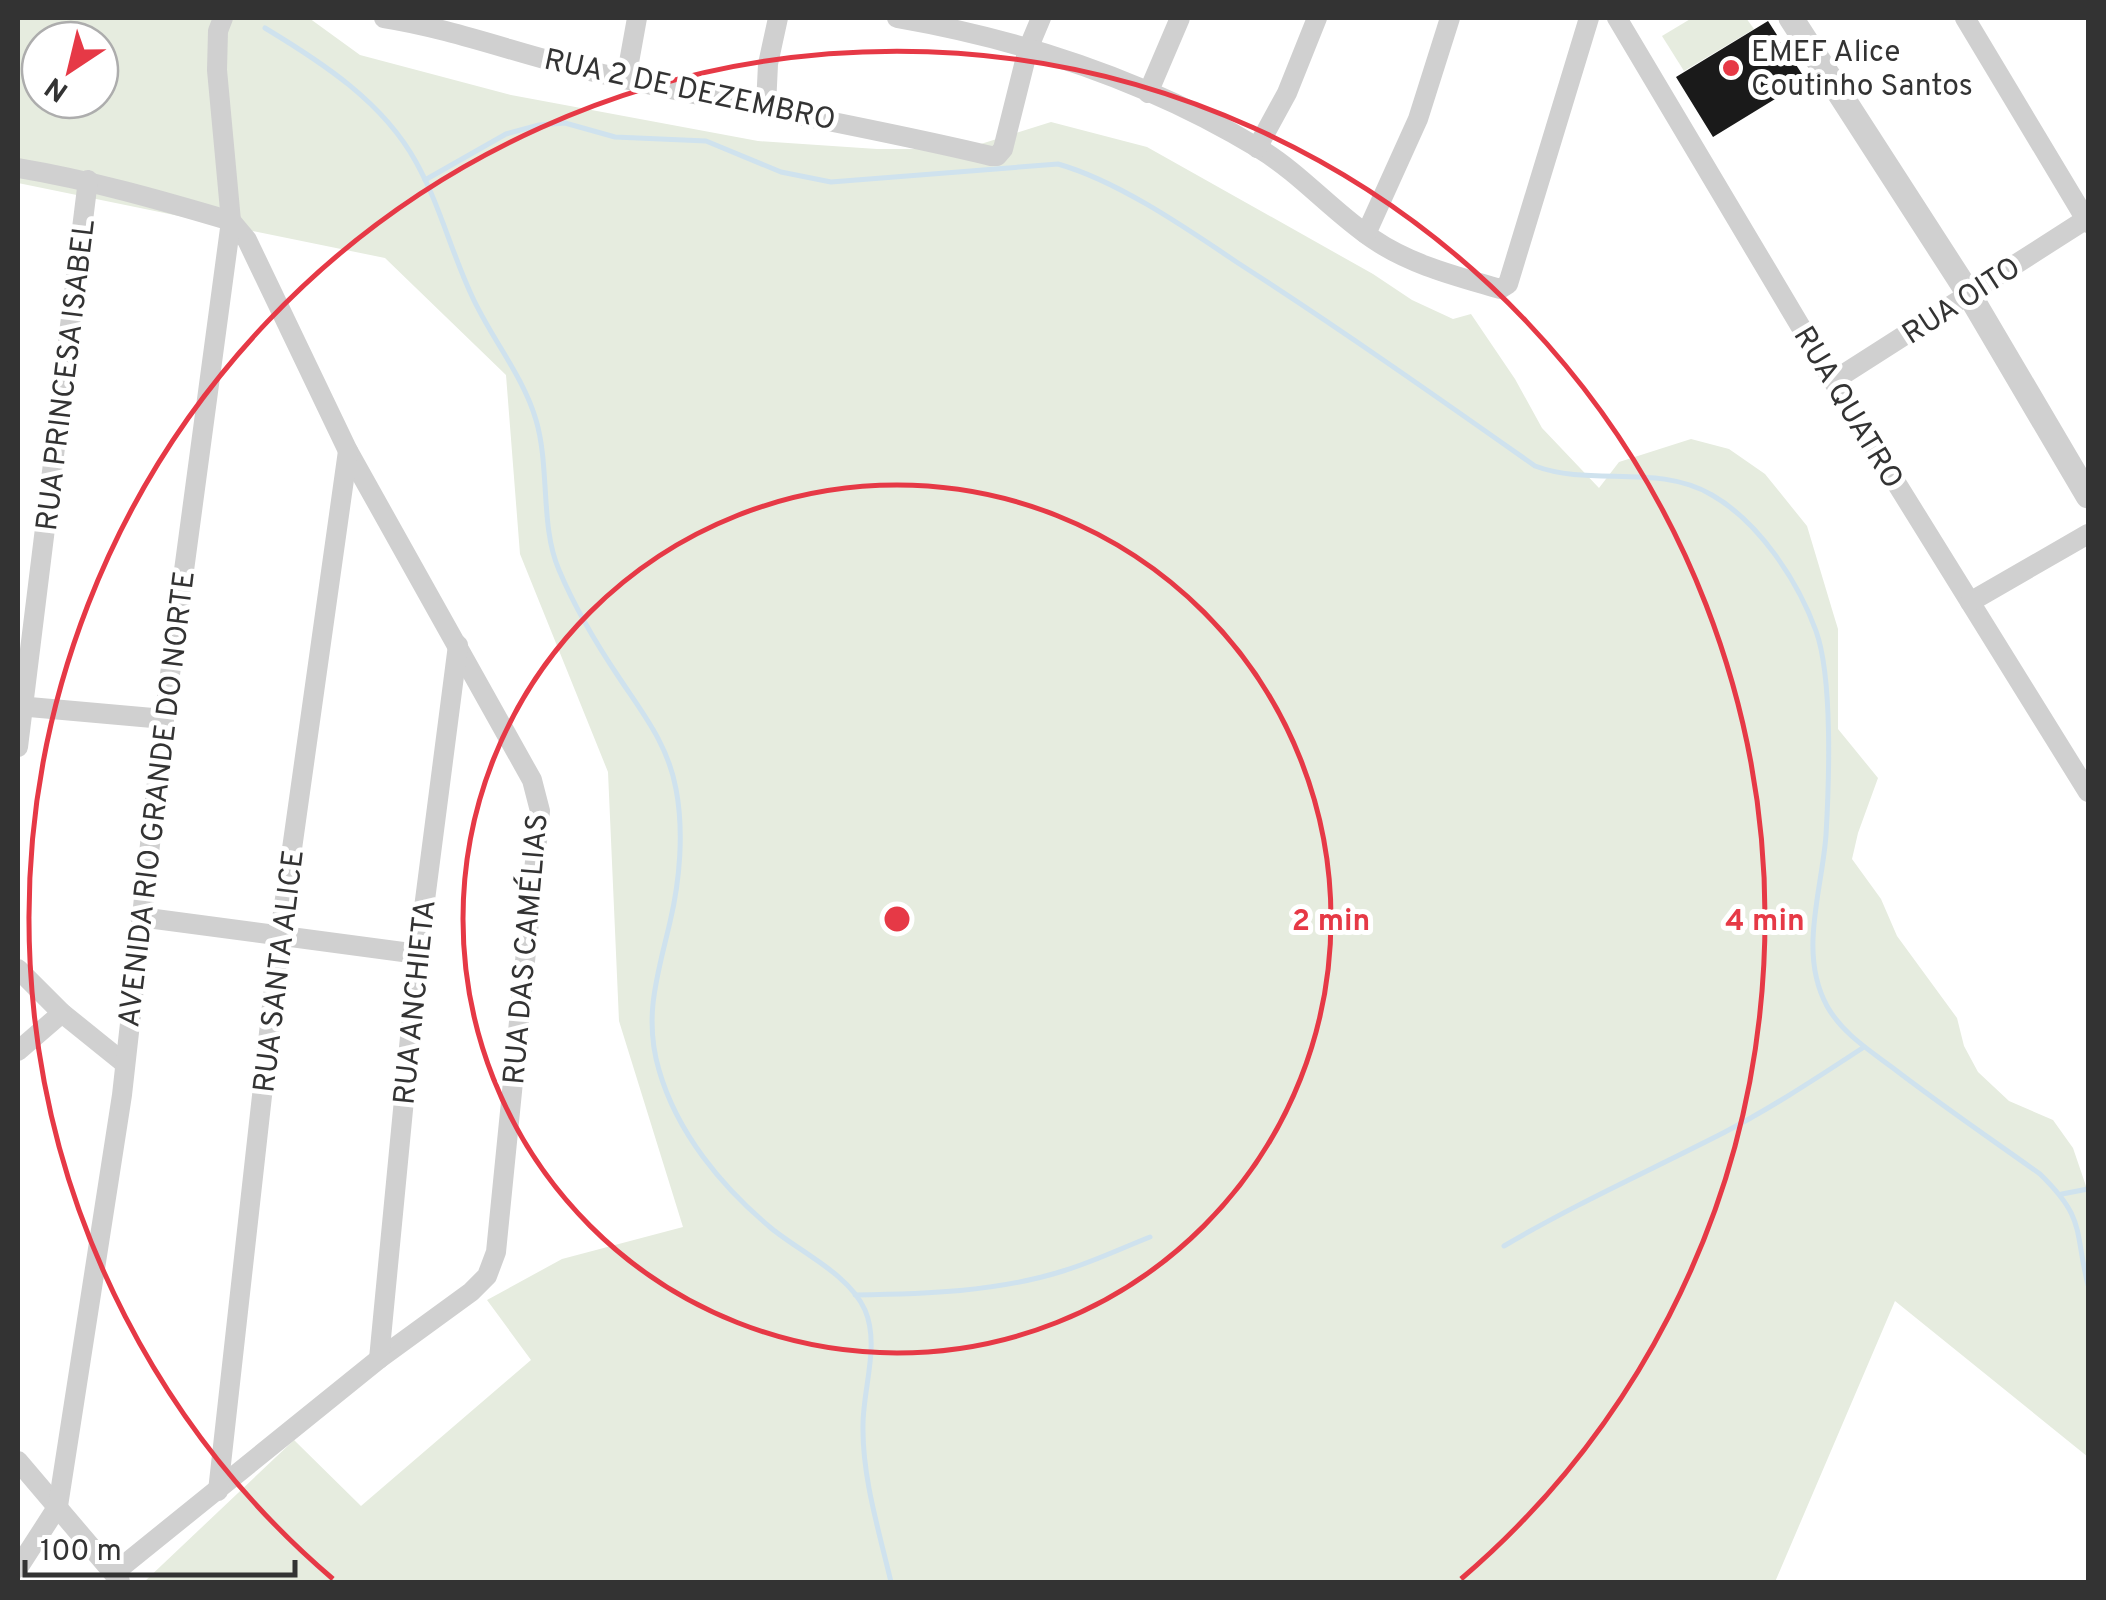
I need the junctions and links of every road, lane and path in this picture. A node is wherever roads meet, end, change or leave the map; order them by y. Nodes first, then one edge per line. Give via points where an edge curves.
1 (223, 18) edge
2 (384, 18) edge
3 (637, 18) edge
4 (778, 18) edge
5 (896, 18) edge
6 (1041, 18) edge
7 (1180, 18) edge
8 (1317, 18) edge
9 (1450, 18) edge
10 (1590, 18) edge
11 (1617, 18) edge
12 (1790, 18) edge
13 (1965, 18) edge
14 (1028, 49) junction
15 (626, 79) junction
16 (1148, 92) junction
17 (766, 106) junction
18 (1257, 148) junction
19 (18, 168) edge
20 (88, 180) junction
21 (2088, 220) edge
22 (231, 221) junction
23 (1366, 234) junction
24 (1969, 294) junction
25 (1833, 381) junction
26 (348, 452) junction
27 (2088, 496) edge
28 (2088, 534) edge
29 (1970, 602) junction
30 (458, 645) junction
31 (21, 706) edge
32 (164, 719) junction
33 (18, 747) edge
34 (2088, 792) edge
35 (140, 916) junction
36 (280, 934) junction
37 (418, 954) junction
38 (18, 969) edge
39 (62, 1013) junction
40 (18, 1050) edge
41 (124, 1063) junction
42 (379, 1359) junction
43 (18, 1461) edge
44 (218, 1491) junction
45 (58, 1506) junction
46 (18, 1568) edge
47 (118, 1578) edge

1 - 22 street, AVENIDA RIO GRANDE DO NORTE via 217,70
2 - 15 street, RUA 2 DE DEZEMBRO
3 - 15 street
4 - 17 street
5 - 14 street
6 - 14 street
7 - 16 street
8 - 18 street
9 - 23 street via 1418,119
10 - 23 street via 1508,284 1500,289 1420,264
11 - 25 street, RUA QUATRO
12 - 24 street
13 - 21 street
14 - 16 street
14 - 17 street, RUA 2 DE DEZEMBRO via 997,156
15 - 17 street, RUA 2 DE DEZEMBRO
16 - 18 street
18 - 23 street
19 - 20 street
20 - 22 street
20 - 31 street, RUA PRINCESA ISABEL
21 - 24 street, RUA OITO
22 - 26 street, RUA DAS CAMÉLIAS via 252,250
22 - 32 street, AVENIDA RIO GRANDE DO NORTE
24 - 25 street, RUA OITO
24 - 27 street
25 - 29 street, RUA QUATRO
26 - 30 street, RUA DAS CAMÉLIAS
26 - 36 street, RUA SANTA ALICE
28 - 29 street
29 - 34 street, RUA QUATRO
30 - 37 street, RUA ANCHIETA
30 - 42 street, RUA DAS CAMÉLIAS via 532,780 540,811 496,1252 487,1276 471,1292
31 - 32 street
31 - 33 street, RUA PRINCESA ISABEL
32 - 35 street, AVENIDA RIO GRANDE DO NORTE
35 - 36 street
35 - 41 street, AVENIDA RIO GRANDE DO NORTE
36 - 37 street
36 - 44 street, RUA SANTA ALICE
37 - 42 street, RUA ANCHIETA
38 - 39 street
39 - 40 street
39 - 41 street
41 - 45 street, AVENIDA RIO GRANDE DO NORTE
42 - 44 street, RUA DAS CAMÉLIAS
43 - 45 street
44 - 47 street, RUA DAS CAMÉLIAS
45 - 46 street, AVENIDA RIO GRANDE DO NORTE
45 - 47 street

